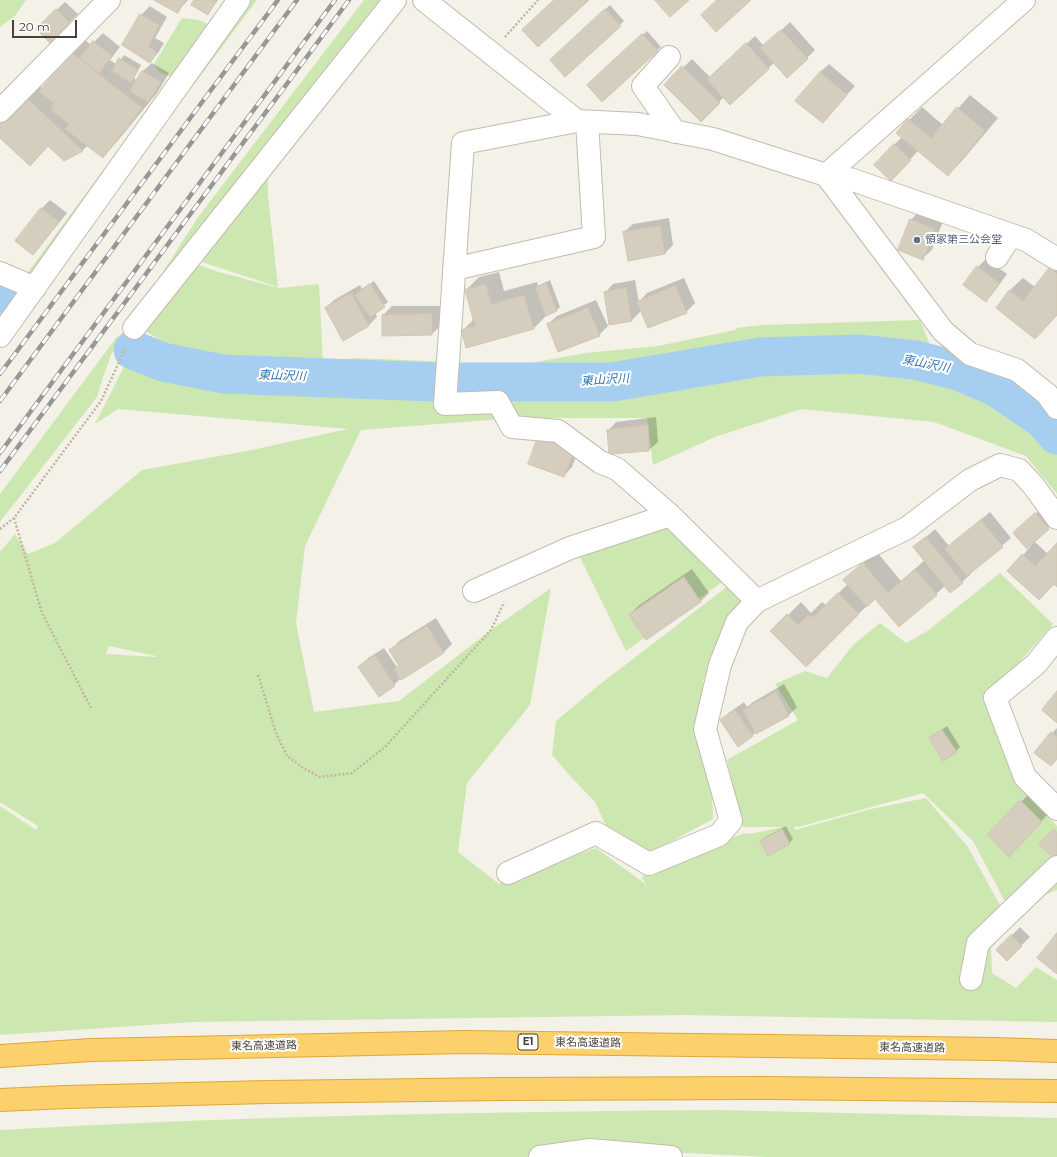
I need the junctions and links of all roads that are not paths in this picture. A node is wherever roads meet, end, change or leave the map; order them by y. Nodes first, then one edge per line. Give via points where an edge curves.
1 (109, 0) edge
2 (239, 0) edge
3 (395, 0) edge
4 (424, 0) edge
5 (1024, 0) edge
6 (669, 57) dead end
7 (0, 112) edge
8 (582, 122) junction
9 (675, 132) junction
10 (826, 175) junction
11 (1010, 235) junction
12 (997, 257) dead end
13 (1057, 259) edge
14 (454, 269) junction
15 (0, 272) edge
16 (35, 288) junction
17 (4, 325) edge
18 (134, 328) road end
19 (1057, 408) edge
20 (670, 515) junction
21 (1057, 518) edge
22 (474, 591) dead end
23 (757, 601) junction
24 (1057, 638) edge
25 (1057, 809) edge
26 (1057, 867) edge
27 (508, 873) dead end
28 (971, 978) dead end
29 (1057, 1051) edge
30 (0, 1056) edge
31 (1057, 1091) edge
32 (0, 1100) edge
33 (540, 1157) edge
34 (671, 1157) edge

1 - 7 street
2 - 16 street
3 - 18 street
4 - 8 street
5 - 10 street
6 - 9 street via 643,86
8 - 9 street via 638,124
8 - 14 street via 463,143
8 - 14 street via 594,237
9 - 10 street via 713,139
10 - 11 street via 850,179
10 - 19 street via 943,331 970,354 1017,370 1047,394
11 - 12 street
11 - 13 street via 1026,240
14 - 20 street via 445,404 498,402 512,426 558,431 600,462 617,469
15 - 16 street
16 - 17 street
20 - 22 street via 570,548
20 - 23 street
21 - 23 street via 1019,470 1000,465 970,480 907,528
23 - 27 street via 737,622 720,665 705,729 731,821 719,835 649,864 596,833
24 - 25 street via 1036,664 995,698 1025,777
26 - 28 street via 978,944
29 - 30 highway, 東名高速道路 / E1 via 465,1042 91,1050
31 - 32 highway via 503,1088 66,1096
33 - 34 street via 590,1150

